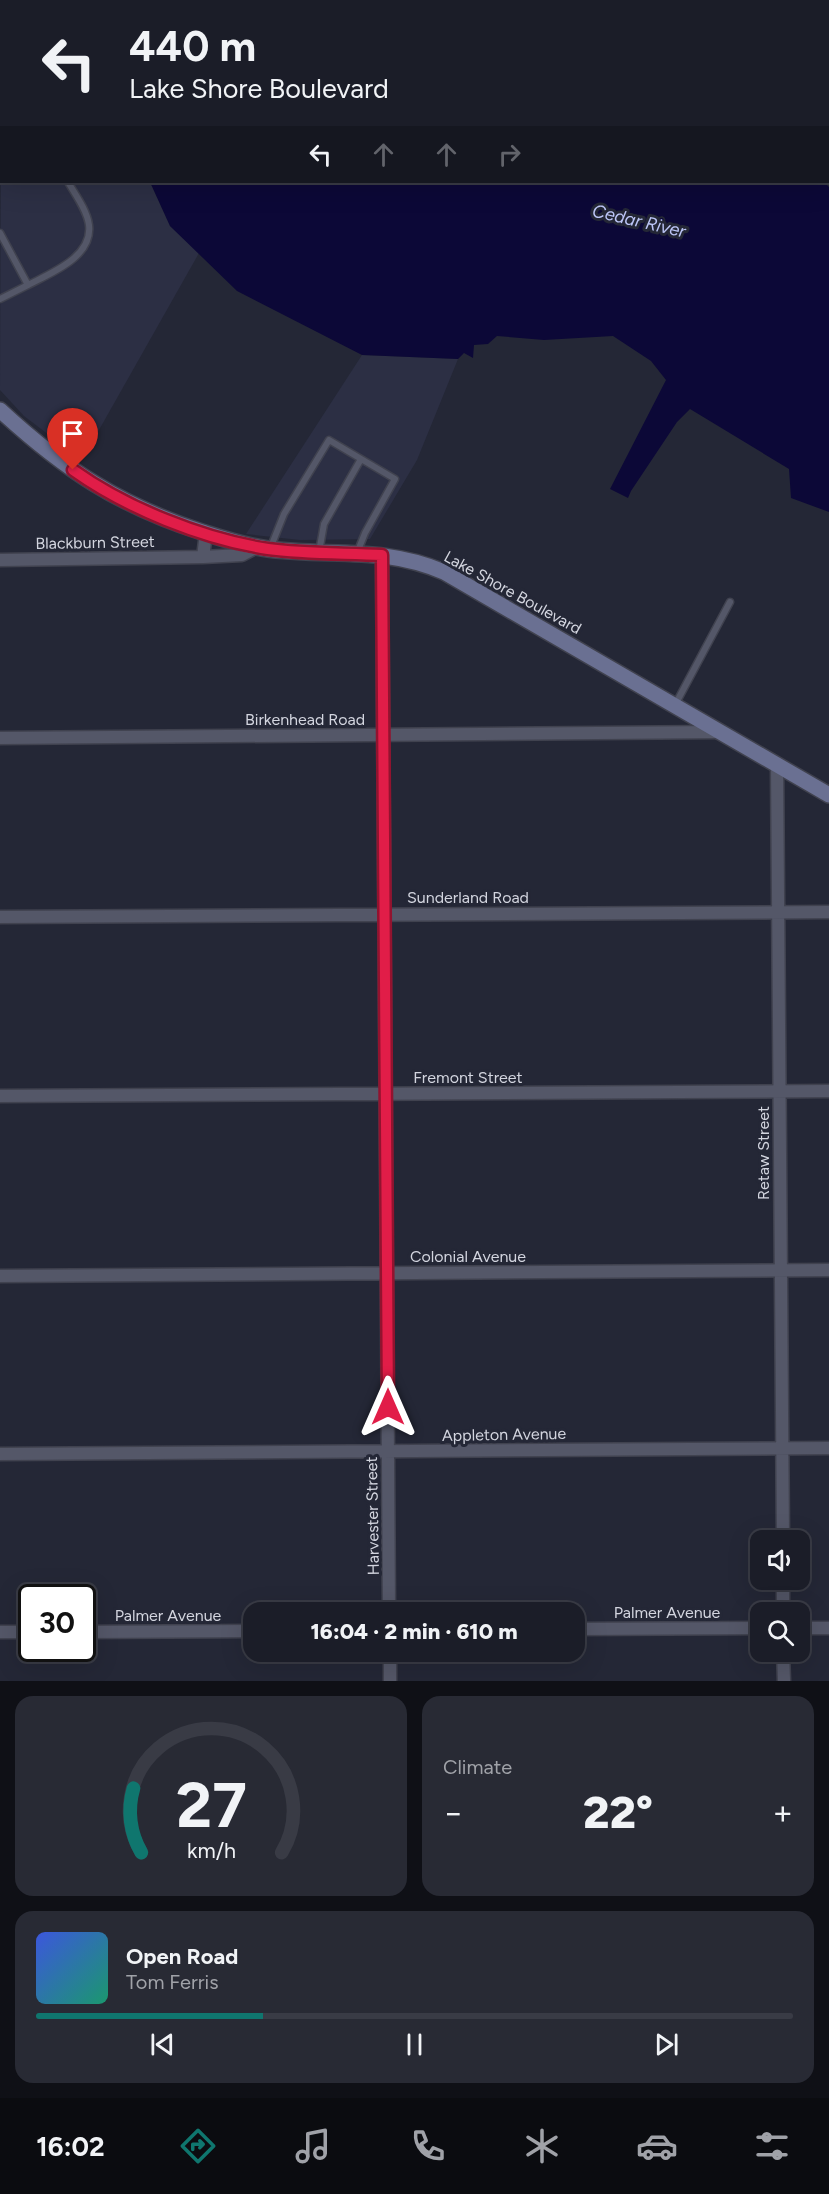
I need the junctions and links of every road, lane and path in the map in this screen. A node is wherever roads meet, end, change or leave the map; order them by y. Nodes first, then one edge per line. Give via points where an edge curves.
1 (69, 183) edge
2 (0, 233) edge
3 (28, 285) junction
4 (0, 299) edge
5 (0, 410) edge
6 (361, 459) junction
7 (206, 533) junction
8 (264, 548) junction
9 (319, 552) junction
10 (357, 554) junction
11 (382, 555) junction
12 (202, 557) junction
13 (0, 560) edge
14 (730, 602) dead end
15 (675, 706) junction
16 (719, 732) junction
17 (383, 735) junction
18 (0, 738) edge
19 (777, 765) junction
20 (829, 795) edge
21 (778, 912) junction
22 (829, 912) edge
23 (384, 914) junction
24 (0, 917) edge
25 (780, 1091) junction
26 (829, 1091) edge
27 (386, 1094) junction
28 (0, 1096) edge
29 (781, 1270) junction
30 (829, 1270) edge
31 (387, 1273) junction
32 (0, 1276) edge
33 (782, 1448) junction
34 (829, 1448) edge
35 (388, 1452) junction
36 (0, 1454) edge
37 (783, 1530) edge
38 (390, 1602) edge
39 (750, 1628) edge
40 (810, 1628) edge
41 (829, 1628) edge
42 (585, 1629) edge
43 (243, 1631) edge
44 (0, 1632) edge
45 (18, 1632) edge
46 (96, 1632) edge
47 (390, 1662) edge
48 (783, 1662) edge
49 (390, 1681) edge
50 (784, 1681) edge

1 - 3 lane via 89,223 87,241 68,263
2 - 3 lane
3 - 4 lane
5 - 7 street, Lake Shore Boulevard via 89,482 143,510
6 - 8 lane via 329,440
6 - 9 lane via 324,524
6 - 10 lane via 394,479
7 - 8 street, Lake Shore Boulevard
7 - 12 street
8 - 9 street, Lake Shore Boulevard
8 - 12 street, Blackburn Street via 242,555
9 - 10 street, Lake Shore Boulevard
10 - 11 street, Lake Shore Boulevard
11 - 15 street, Lake Shore Boulevard via 408,559 444,572
11 - 17 street, Harvester Street
12 - 13 street, Blackburn Street
14 - 15 lane
15 - 16 street, Lake Shore Boulevard
16 - 17 street, Birkenhead Road
16 - 19 street, Lake Shore Boulevard
17 - 18 street, Birkenhead Road
17 - 23 street, Harvester Street
19 - 20 street, Lake Shore Boulevard
19 - 21 street, Retaw Street
21 - 22 street, Sunderland Road
21 - 23 street, Sunderland Road
21 - 25 street, Retaw Street
23 - 24 street, Sunderland Road
23 - 27 street, Harvester Street
25 - 26 street, Fremont Street
25 - 27 street, Fremont Street
25 - 29 street, Retaw Street
27 - 28 street, Fremont Street
27 - 31 street, Harvester Street
29 - 30 street, Colonial Avenue
29 - 31 street, Colonial Avenue
29 - 33 street, Retaw Street
31 - 32 street, Colonial Avenue
31 - 35 street, Harvester Street
33 - 34 street, Appleton Avenue
33 - 35 street, Appleton Avenue
33 - 37 street, Retaw Street
35 - 36 street, Appleton Avenue
35 - 38 street, Harvester Street
39 - 42 street, Palmer Avenue
40 - 41 street
43 - 46 street, Palmer Avenue
44 - 45 street
47 - 49 street
48 - 50 street

